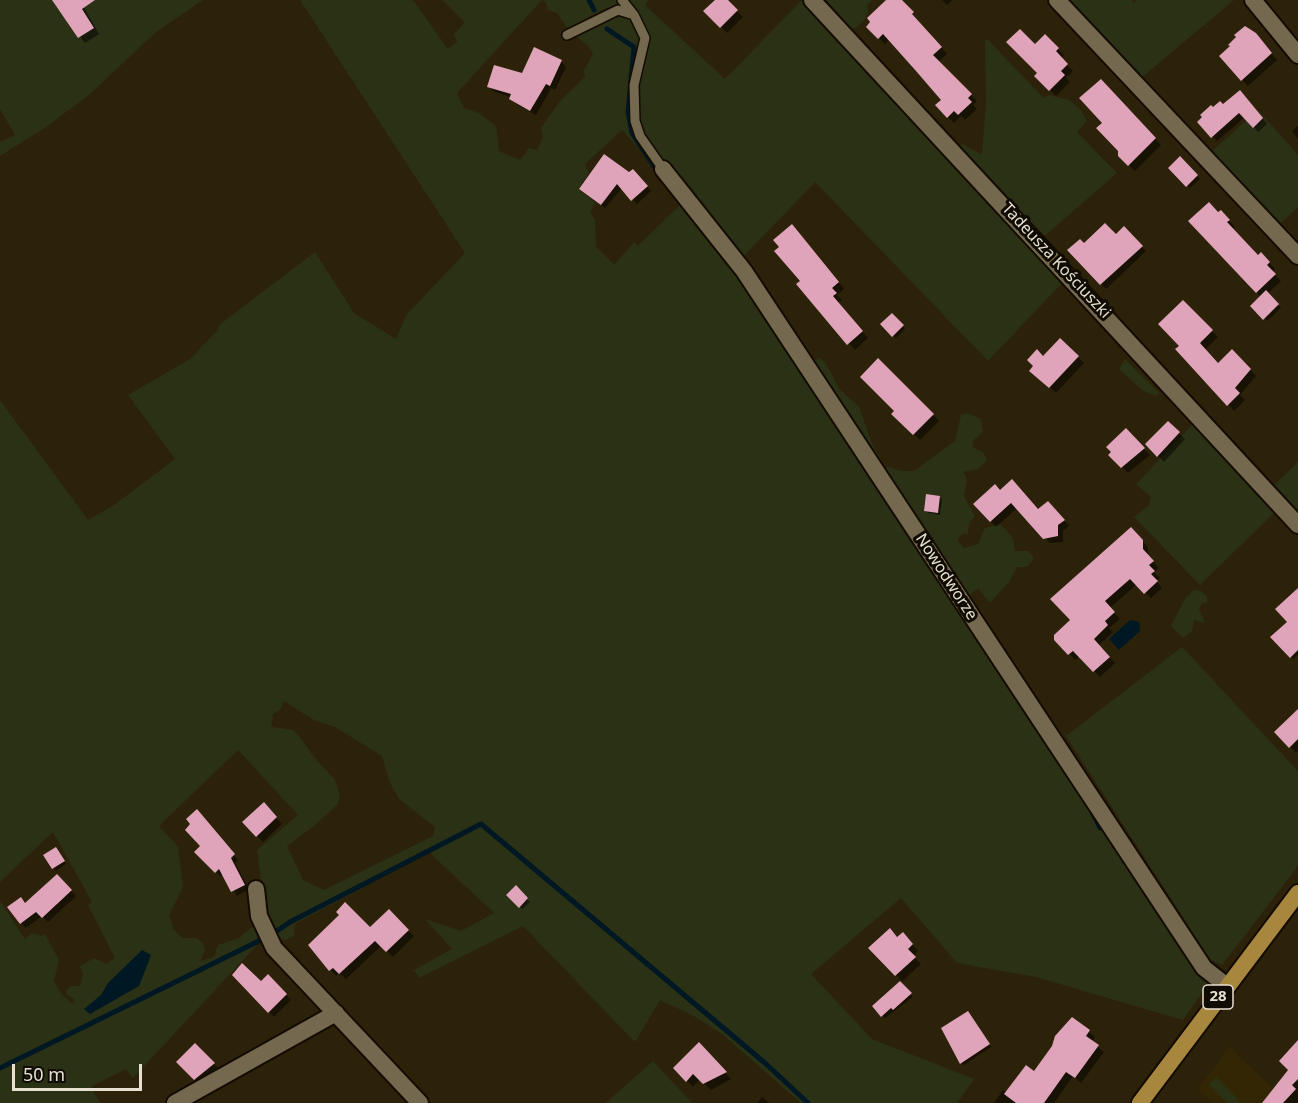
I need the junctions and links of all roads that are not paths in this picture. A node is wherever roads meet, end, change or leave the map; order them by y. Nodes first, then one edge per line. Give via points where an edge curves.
1 (622, 0) edge
2 (812, 0) edge
3 (1057, 0) edge
4 (1253, 0) edge
5 (634, 15) junction
6 (567, 35) dead end
7 (1298, 55) edge
8 (663, 169) joint
9 (1298, 256) edge
10 (1298, 525) edge
11 (256, 889) dead end
12 (1298, 892) edge
13 (1227, 986) junction
14 (336, 1013) junction
15 (175, 1103) edge
16 (420, 1103) edge
17 (1140, 1103) edge

1 - 5 lane
2 - 10 street, Tadeusza Kościuszki
3 - 9 street
4 - 7 street
5 - 6 lane via 618,10
5 - 8 lane via 645,38 634,85 635,120 640,136
8 - 13 street, Nowodworze via 744,271 1204,968
11 - 14 street via 259,916 274,948
12 - 13 main road, 28
13 - 17 main road, 28
14 - 15 street
14 - 16 street

